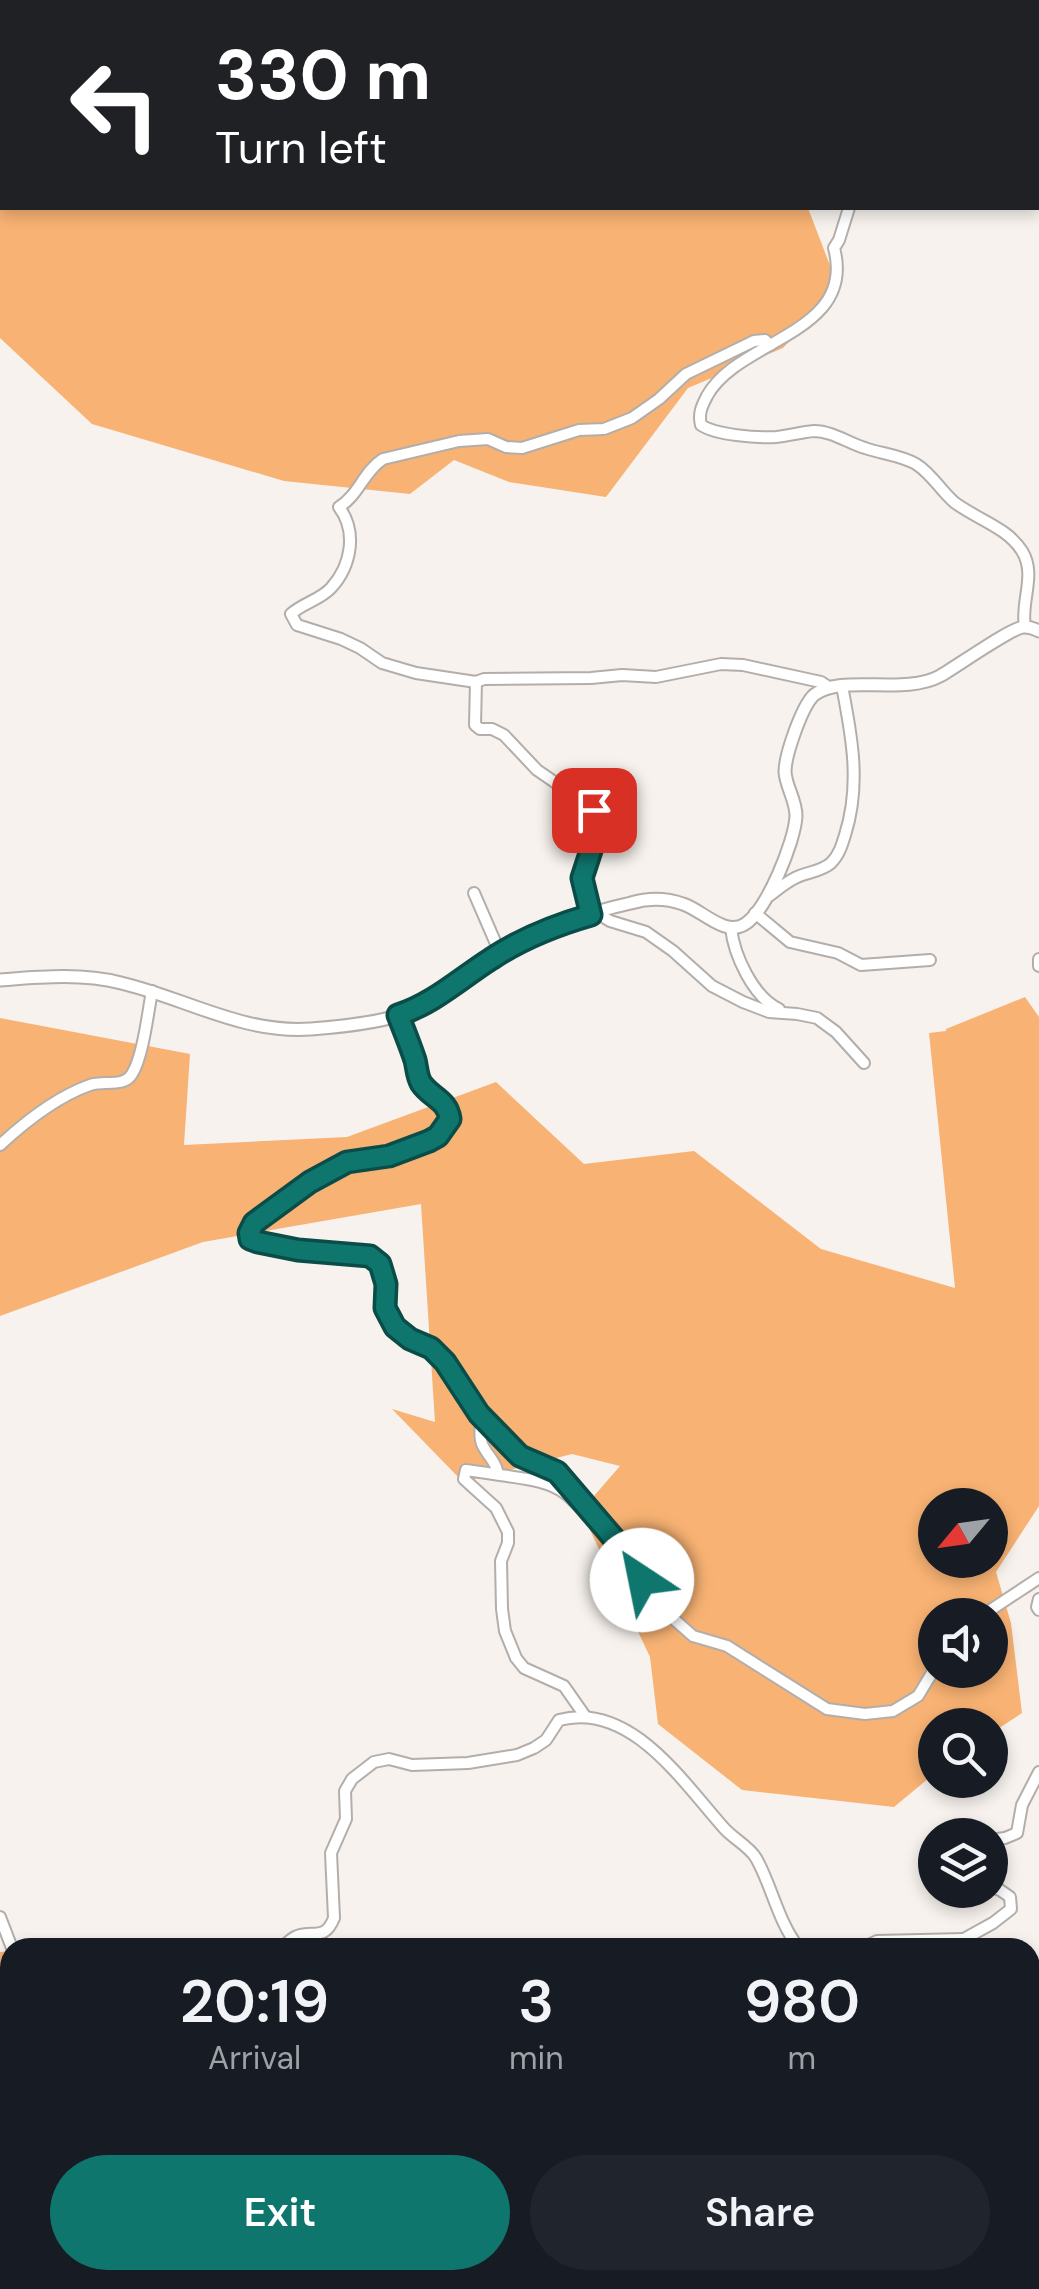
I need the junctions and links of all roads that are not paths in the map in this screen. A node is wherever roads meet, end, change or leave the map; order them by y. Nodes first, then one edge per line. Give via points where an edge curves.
1 (847, 210) edge
2 (770, 345) junction
3 (1025, 626) junction
4 (1039, 631) edge
5 (476, 682) junction
6 (836, 687) junction
7 (474, 893) dead end
8 (765, 898) junction
9 (594, 914) junction
10 (755, 914) junction
11 (732, 928) junction
12 (500, 953) junction
13 (930, 960) dead end
14 (0, 980) edge
15 (152, 991) junction
16 (791, 1014) junction
17 (398, 1015) junction
18 (864, 1063) dead end
19 (0, 1144) edge
20 (479, 1414) junction
21 (494, 1474) junction
22 (596, 1516) junction
23 (1039, 1578) edge
24 (1008, 1598) edge
25 (1039, 1600) edge
26 (1039, 1610) edge
27 (923, 1688) edge
28 (584, 1716) junction
29 (1039, 1772) edge
30 (1008, 1837) edge
31 (1008, 1896) edge
32 (293, 1938) edge
33 (794, 1938) edge
34 (971, 1938) edge

1 - 2 street via 834,248 831,297
2 - 3 street via 712,387 701,425 711,432 774,437 827,432 918,466 956,503 1022,549 1029,570
2 - 5 street via 754,341 686,374 632,418 604,429 522,448 459,441 374,465 339,506 351,536 342,571 331,588 291,614 297,626 341,639 382,663
3 - 4 street
3 - 6 street via 925,683
5 - 6 street via 656,678 743,664
5 - 9 street via 475,725 504,734 598,817 582,871
6 - 8 street via 808,702 787,758 796,820
6 - 8 street via 855,764 845,836 826,866
7 - 12 street
8 - 10 street
9 - 11 street via 666,900
9 - 12 street
9 - 16 street via 646,932 712,986 769,1012
10 - 11 street
10 - 13 street via 790,942 860,965
11 - 16 street via 734,949 751,982 769,1004
12 - 17 street
14 - 15 street via 83,977
15 - 17 street via 270,1029 316,1029
15 - 19 street via 131,1077 85,1086
16 - 18 street via 822,1021
17 - 20 street via 419,1080 441,1099 450,1119 438,1136 389,1156 347,1162 310,1182 254,1223 250,1239 370,1256 384,1274 389,1319 445,1362
20 - 21 street via 480,1441 497,1466
20 - 22 street via 520,1456 557,1472
21 - 22 street via 542,1482
21 - 28 street via 466,1470 464,1479 496,1508 508,1532 501,1561 510,1644 524,1668 564,1686
22 - 27 street via 634,1562 651,1599 693,1636 727,1646 827,1710 892,1711
23 - 24 street
25 - 26 street
28 - 32 street via 559,1720 546,1740 517,1756 412,1765 389,1759 366,1766 345,1792 346,1820 331,1853 334,1918 324,1932
28 - 33 street via 636,1737 754,1854
29 - 30 street via 1017,1833
31 - 34 street via 1011,1909

